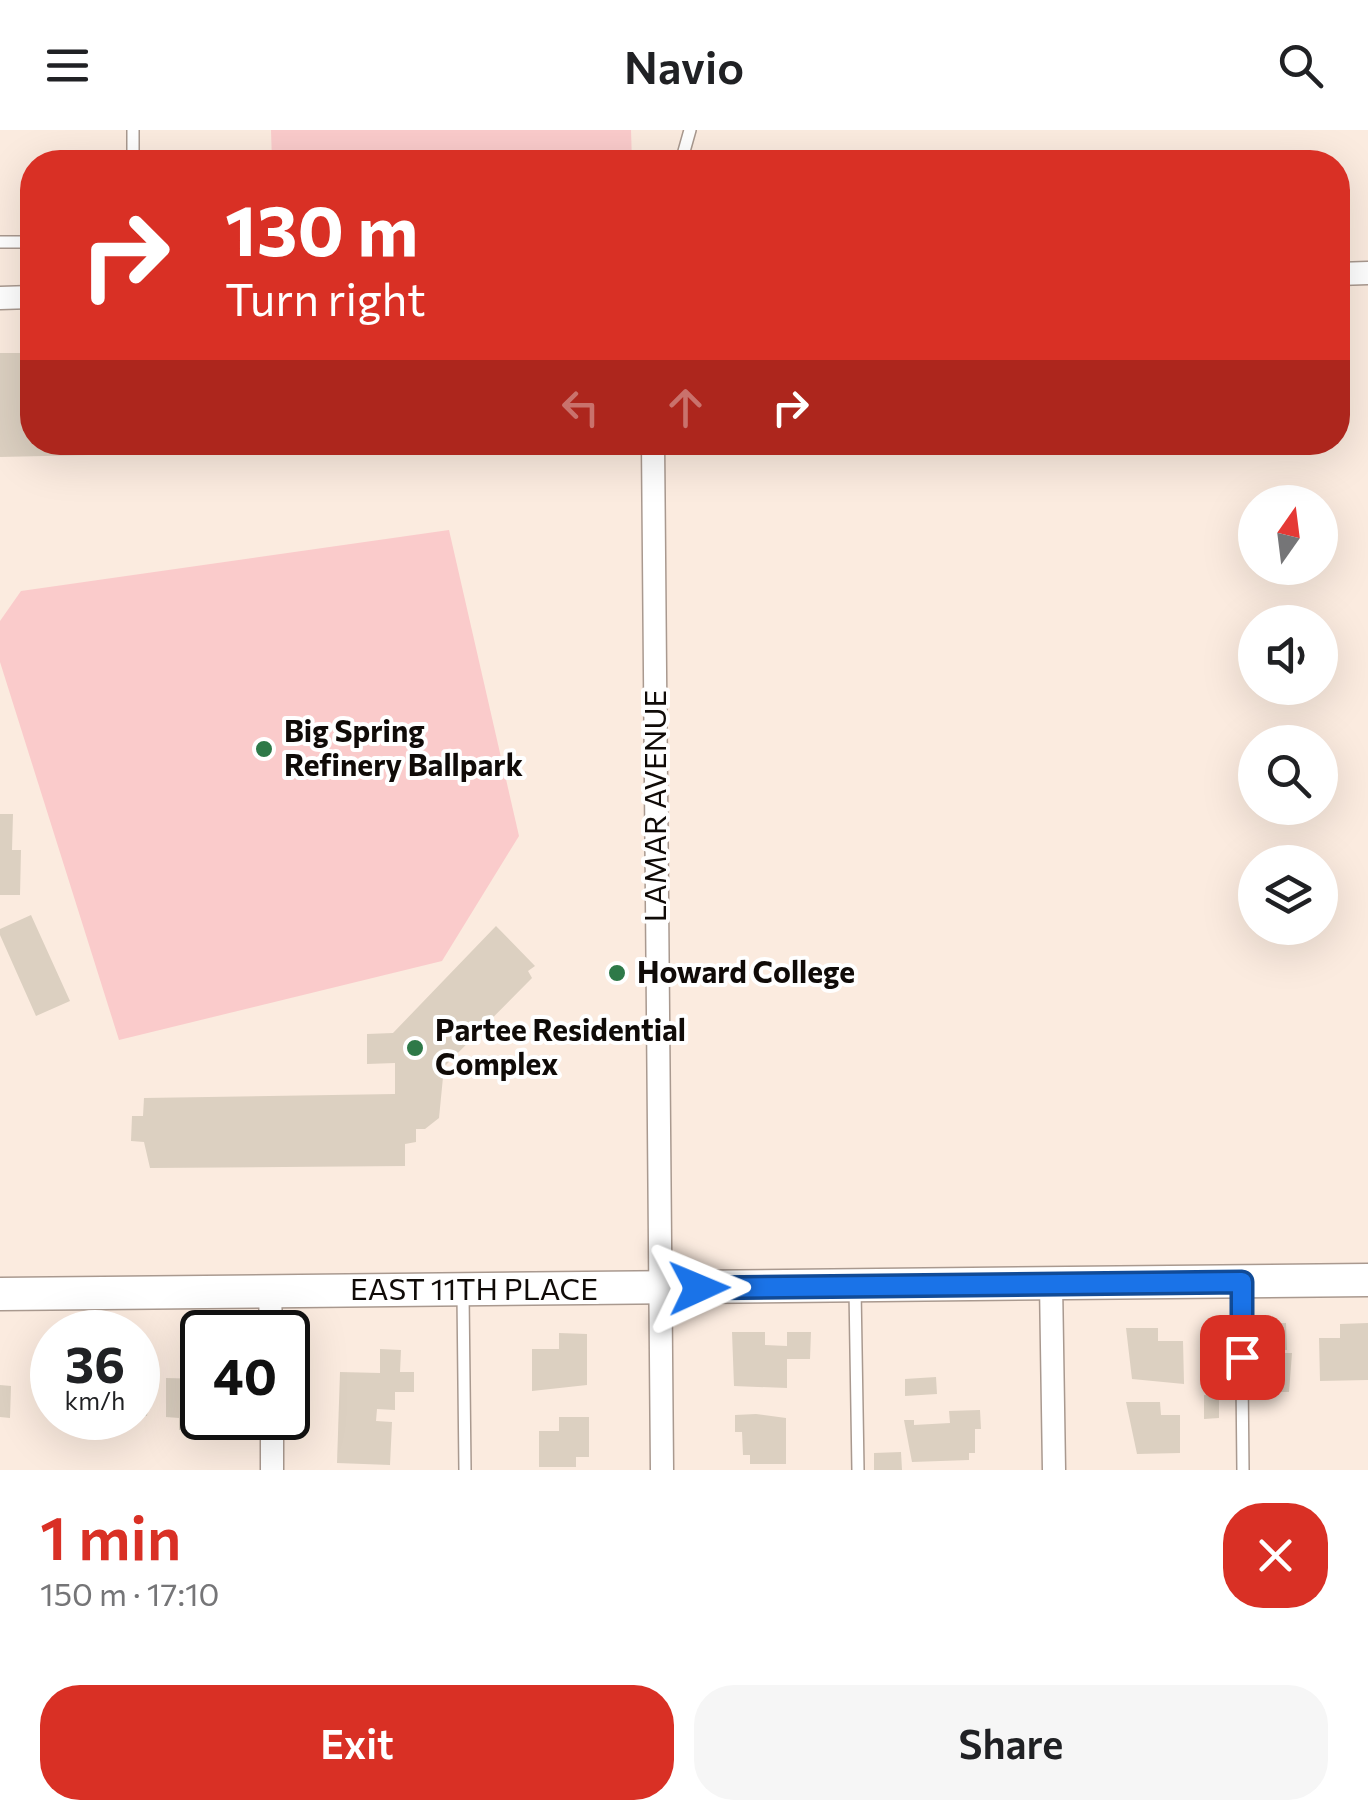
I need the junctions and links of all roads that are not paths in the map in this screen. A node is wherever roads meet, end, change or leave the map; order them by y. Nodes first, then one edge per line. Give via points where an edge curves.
1 (654, 455) edge
2 (1368, 1280) edge
3 (1242, 1282) junction
4 (1051, 1284) junction
5 (856, 1286) junction
6 (660, 1289) junction
7 (270, 1290) junction
8 (463, 1290) junction
9 (0, 1294) edge
10 (270, 1310) edge
11 (272, 1440) edge
12 (272, 1470) edge
13 (465, 1470) edge
14 (662, 1470) edge
15 (858, 1470) edge
16 (1054, 1470) edge
17 (1243, 1470) edge

1 - 6 street, LAMAR AVENUE
2 - 3 street, EAST 11TH PLACE
3 - 4 street, EAST 11TH PLACE
3 - 17 lane
4 - 5 street, EAST 11TH PLACE
4 - 16 street
5 - 6 street, EAST 11TH PLACE
5 - 15 lane
6 - 8 street, EAST 11TH PLACE
6 - 14 street, LAMAR AVENUE
7 - 8 street, EAST 11TH PLACE
7 - 9 street, EAST 11TH PLACE
7 - 10 street
8 - 13 lane
11 - 12 street

